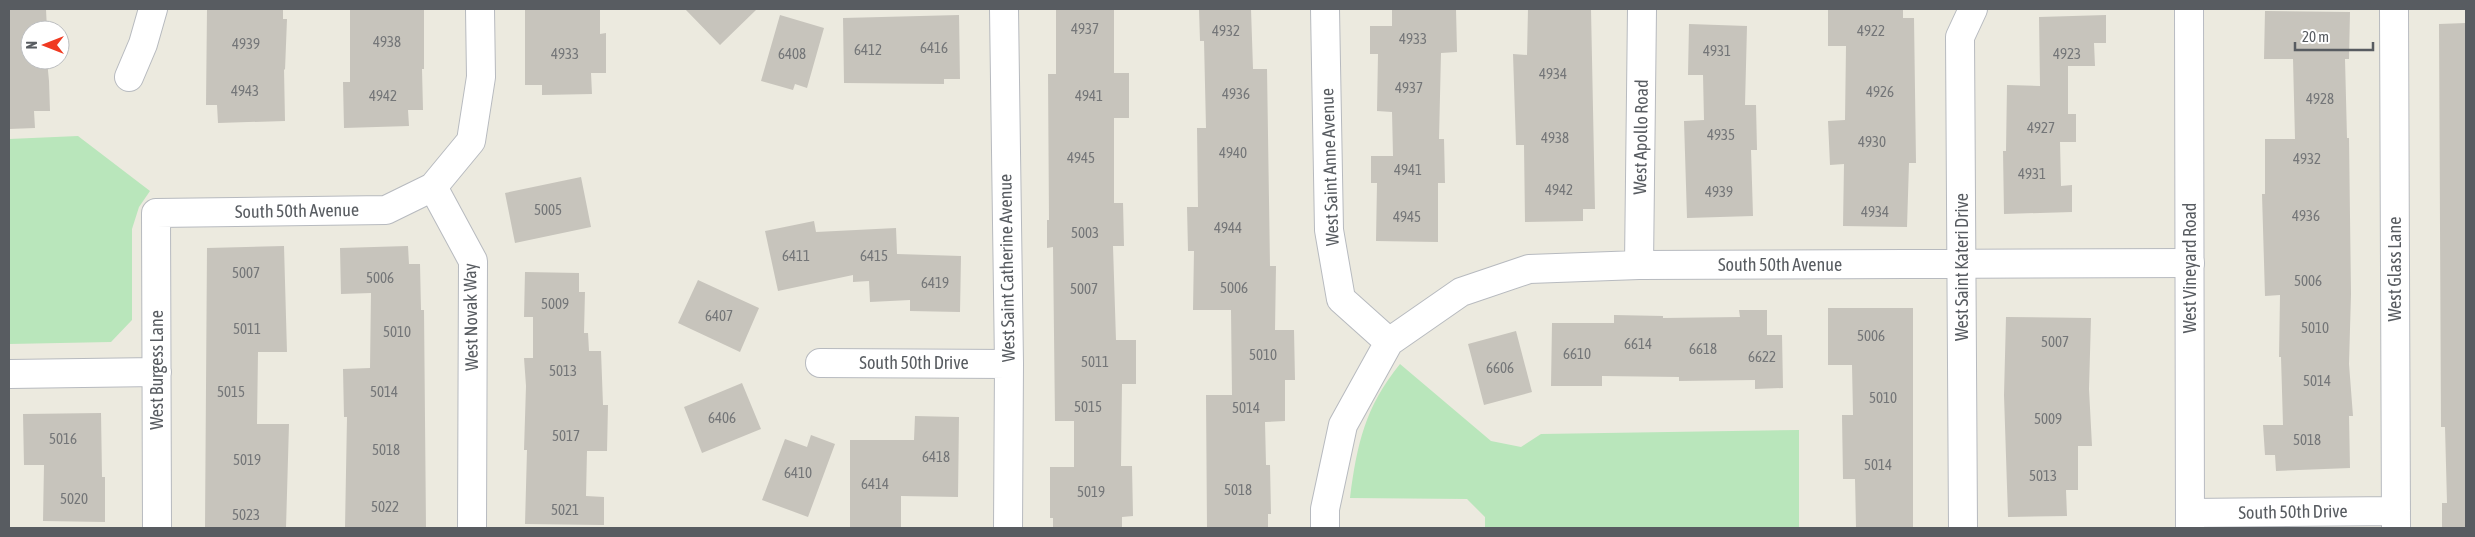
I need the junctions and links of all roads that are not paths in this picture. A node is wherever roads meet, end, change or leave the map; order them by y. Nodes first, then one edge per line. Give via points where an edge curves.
1 (153, 9) edge
2 (480, 9) edge
3 (1004, 9) edge
4 (1325, 9) edge
5 (1642, 9) edge
6 (1973, 9) edge
7 (2189, 9) edge
8 (2394, 9) edge
9 (129, 77) dead end
10 (433, 187) junction
11 (156, 213) joint
12 (2190, 263) junction
13 (1639, 264) junction
14 (1962, 265) junction
15 (1389, 342) junction
16 (820, 363) dead end
17 (1009, 364) junction
18 (157, 372) junction
19 (9, 374) edge
20 (2396, 520) edge
21 (2190, 521) edge
22 (157, 528) edge
23 (472, 528) edge
24 (1008, 528) edge
25 (1325, 528) edge
26 (1963, 528) edge

1 - 9 street
2 - 10 street via 481,77 471,141
3 - 17 street, West Saint Catherine Avenue
4 - 15 street, West Saint Anne Avenue via 1329,230 1341,299
5 - 13 street, West Apollo Road
6 - 14 street, West Saint Kateri Drive via 1960,37
7 - 12 street, West Vineyard Road
8 - 20 street, West Glass Lane
10 - 11 street, South 50th Avenue via 386,210
10 - 23 street, West Novak Way via 473,260
11 - 18 street, West Burgess Lane
12 - 14 street, South 50th Avenue
12 - 21 street, West Vineyard Road
13 - 14 street, South 50th Avenue
13 - 15 street, South 50th Avenue via 1529,269 1462,292
14 - 26 street, West Saint Kateri Drive
15 - 25 street via 1343,425 1325,508
16 - 17 street, South 50th Drive
17 - 24 street, West Saint Catherine Avenue
18 - 19 street
18 - 22 street, West Burgess Lane
20 - 21 street, South 50th Drive

